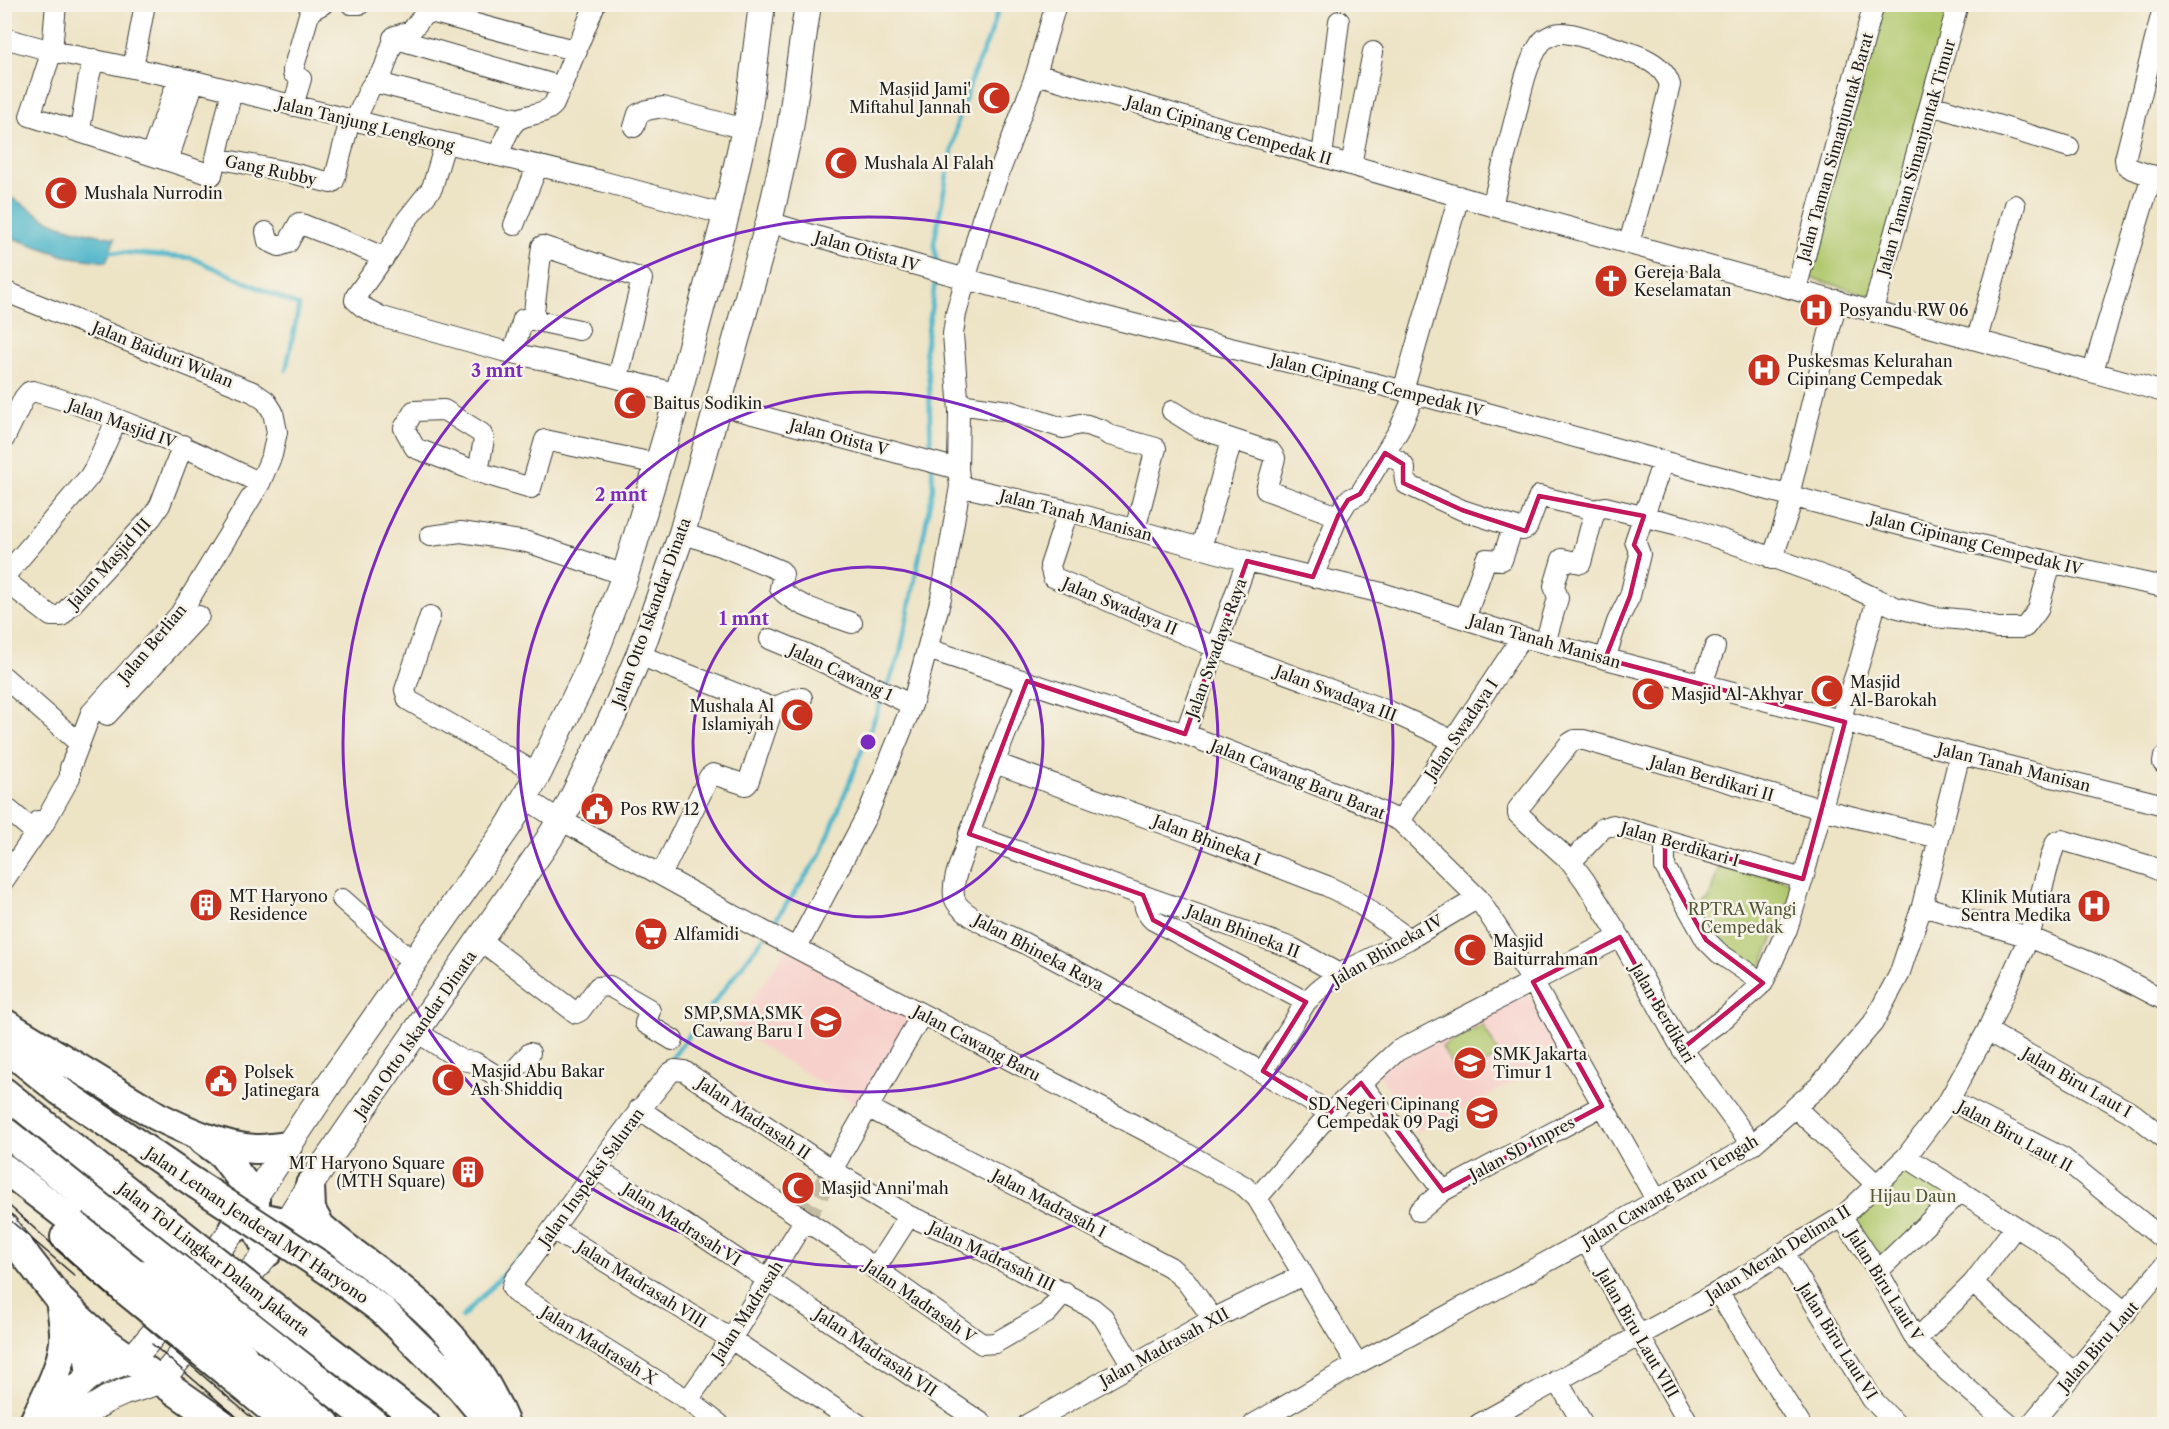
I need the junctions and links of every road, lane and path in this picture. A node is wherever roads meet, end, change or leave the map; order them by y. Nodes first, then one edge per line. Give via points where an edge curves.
1 (56, 4) edge
2 (146, 4) edge
3 (323, 4) edge
4 (351, 4) edge
5 (360, 4) edge
6 (762, 4) edge
7 (808, 4) edge
8 (1056, 4) edge
9 (1874, 4) edge
10 (1959, 4) edge
11 (2164, 4) edge
12 (587, 6) edge
13 (431, 8) edge
14 (1339, 21) dead end
15 (4, 38) edge
16 (393, 38) junction
17 (52, 51) junction
18 (577, 51) junction
19 (1374, 52) dead end
20 (94, 59) junction
21 (133, 68) junction
22 (1036, 74) junction
23 (186, 79) junction
24 (374, 81) junction
25 (562, 87) junction
26 (232, 90) junction
27 (1931, 105) junction
28 (293, 106) junction
29 (518, 119) junction
30 (352, 120) junction
31 (634, 127) dead end
32 (745, 129) junction
33 (82, 132) junction
34 (445, 144) junction
35 (2069, 147) dead end
36 (498, 156) junction
37 (1322, 157) junction
38 (160, 158) junction
39 (538, 165) junction
40 (1351, 165) junction
41 (213, 173) junction
42 (2158, 178) edge
43 (1459, 196) junction
44 (2015, 205) dead end
45 (1492, 206) junction
46 (726, 215) junction
47 (769, 222) junction
48 (514, 225) dead end
49 (266, 232) dead end
50 (1629, 243) junction
51 (384, 258) junction
52 (965, 278) junction
53 (1796, 289) junction
54 (4, 291) edge
55 (1837, 300) junction
56 (1874, 310) junction
57 (533, 320) junction
58 (579, 330) dead end
59 (1977, 339) junction
60 (513, 353) junction
61 (2093, 371) junction
62 (618, 378) junction
63 (1409, 392) junction
64 (2164, 392) edge
65 (678, 394) junction
66 (959, 404) junction
67 (719, 405) junction
68 (1172, 411) dead end
69 (117, 419) junction
70 (4, 439) edge
71 (1232, 440) junction
72 (183, 445) junction
73 (1385, 453) junction
74 (272, 455) joint
75 (1663, 461) junction
76 (658, 464) junction
77 (478, 472) dead end
78 (959, 477) junction
79 (260, 483) junction
80 (1791, 496) junction
81 (1595, 510) junction
82 (1068, 512) junction
83 (1338, 516) junction
84 (1644, 516) junction
85 (1513, 526) junction
86 (1134, 530) junction
87 (682, 533) junction
88 (430, 536) dead end
89 (1201, 549) junction
90 (1773, 559) junction
91 (1247, 561) junction
92 (2052, 562) junction
93 (625, 575) junction
94 (1312, 577) junction
95 (4, 579) edge
96 (2164, 587) edge
97 (1877, 599) junction
98 (430, 616) dead end
99 (1465, 619) junction
100 (852, 623) dead end
101 (1522, 637) junction
102 (770, 639) dead end
103 (1545, 642) junction
104 (1715, 647) dead end
105 (1217, 648) junction
106 (928, 649) junction
107 (639, 655) junction
108 (1605, 659) junction
109 (4, 677) edge
110 (1027, 681) junction
111 (1702, 684) junction
112 (802, 698) dead end
113 (912, 705) junction
114 (773, 708) junction
115 (1843, 721) junction
116 (1185, 734) junction
117 (1454, 741) junction
118 (79, 743) junction
119 (1960, 754) junction
120 (995, 763) junction
121 (538, 774) junction
122 (525, 798) junction
123 (4, 806) edge
124 (2164, 806) edge
125 (1821, 809) junction
126 (1517, 812) joint
127 (560, 820) junction
128 (1400, 821) junction
129 (36, 832) junction
130 (969, 834) junction
131 (1939, 838) junction
132 (1665, 841) junction
133 (1571, 862) junction
134 (2164, 873) edge
135 (661, 875) junction
136 (1803, 879) junction
137 (4, 880) edge
138 (1143, 895) junction
139 (1478, 898) junction
140 (342, 899) dead end
141 (1922, 906) junction
142 (1620, 937) junction
143 (2029, 938) junction
144 (1409, 939) junction
145 (480, 940) junction
146 (797, 947) junction
147 (414, 963) junction
148 (1339, 974) junction
149 (1533, 982) junction
150 (1763, 983) junction
151 (2164, 1000) edge
152 (1306, 1002) junction
153 (922, 1014) junction
154 (4, 1023) edge
155 (1987, 1031) junction
156 (417, 1032) junction
157 (672, 1040) dead end
158 (4, 1046) edge
159 (1682, 1049) junction
160 (530, 1053) dead end
161 (675, 1070) joint
162 (1263, 1071) junction
163 (1361, 1083) junction
164 (4, 1092) edge
165 (1948, 1100) junction
166 (1602, 1106) junction
167 (867, 1107) junction
168 (1796, 1107) junction
169 (639, 1109) junction
170 (1330, 1113) junction
171 (183, 1128) junction
172 (4, 1131) edge
173 (2164, 1138) edge
174 (1752, 1145) junction
175 (288, 1146) junction
176 (1906, 1157) junction
177 (4, 1168) edge
178 (596, 1169) junction
179 (832, 1170) junction
180 (310, 1185) junction
181 (1877, 1185) junction
182 (4, 1186) edge
183 (1443, 1191) junction
184 (1961, 1191) junction
185 (1257, 1198) junction
186 (1657, 1201) junction
187 (1419, 1210) dead end
188 (247, 1215) junction
189 (909, 1216) junction
190 (1842, 1217) junction
191 (804, 1221) junction
192 (287, 1222) junction
193 (2015, 1227) junction
194 (4, 1228) edge
195 (554, 1230) junction
196 (332, 1237) junction
197 (2164, 1240) edge
198 (1586, 1241) junction
199 (268, 1252) junction
200 (1784, 1253) junction
201 (2164, 1266) edge
202 (875, 1269) junction
203 (1878, 1271) junction
204 (1304, 1275) junction
205 (768, 1280) junction
206 (133, 1282) junction
207 (1973, 1283) junction
208 (512, 1287) joint
209 (1065, 1292) junction
210 (1718, 1292) junction
211 (60, 1300) junction
212 (2126, 1313) junction
213 (1214, 1319) junction
214 (84, 1323) junction
215 (1639, 1336) junction
216 (731, 1339) junction
217 (1916, 1340) junction
218 (132, 1359) junction
219 (1357, 1364) junction
220 (1132, 1365) junction
221 (237, 1366) junction
222 (2074, 1373) junction
223 (91, 1375) junction
224 (1557, 1380) junction
225 (160, 1381) junction
226 (688, 1400) junction
227 (1492, 1422) edge
228 (33, 1425) edge
229 (38, 1425) edge
230 (75, 1425) edge
231 (222, 1425) edge
232 (289, 1425) edge
233 (326, 1425) edge
234 (375, 1425) edge
235 (425, 1425) edge
236 (491, 1425) edge
237 (505, 1425) edge
238 (719, 1425) edge
239 (858, 1425) edge
240 (983, 1425) edge
241 (1028, 1425) edge
242 (1254, 1425) edge
243 (1583, 1425) edge
244 (1689, 1425) edge
245 (1800, 1425) edge
246 (1896, 1425) edge
247 (2009, 1425) edge
248 (2031, 1425) edge

1 - 17 street
2 - 21 street
3 - 28 street via 310,11 292,70 301,79
4 - 5 street
6 - 32 main road
7 - 47 main road, Jalan Otto Iskandar Dinata via 790,129
8 - 22 street
9 - 53 street, Jalan Taman Simanjuntak Barat
10 - 27 street, Jalan Taman Simanjuntak Timur
11 - 42 street via 2125,159 2132,169
12 - 18 street
13 - 16 street via 411,32
13 - 18 street
14 - 37 street
15 - 17 street, Jalan Tanjung Lengkong
16 - 24 street via 384,69
16 - 25 street
17 - 20 street, Jalan Tanjung Lengkong
17 - 33 street via 30,116
18 - 25 street
19 - 40 street
20 - 21 street, Jalan Tanjung Lengkong
20 - 33 street
21 - 23 street, Jalan Tanjung Lengkong
22 - 37 street, Jalan Cipinang Cempedak II
22 - 52 street via 982,219
23 - 26 street, Jalan Tanjung Lengkong
23 - 38 street
24 - 29 street
24 - 30 street
25 - 29 street via 552,107
26 - 28 street, Jalan Tanjung Lengkong
26 - 41 street
27 - 35 street
27 - 56 street, Jalan Taman Simanjuntak Timur
28 - 30 street, Jalan Tanjung Lengkong
29 - 36 street
30 - 34 street, Jalan Tanjung Lengkong
30 - 41 street, Gang Rubby via 332,183 288,172
31 - 32 street via 638,114 663,107
32 - 46 main road
33 - 38 street
34 - 36 street, Jalan Tanjung Lengkong
34 - 51 street via 432,188 405,222
36 - 39 street, Jalan Tanjung Lengkong
37 - 40 street, Jalan Cipinang Cempedak II
38 - 41 street
39 - 46 street, Jalan Tanjung Lengkong
39 - 48 street
40 - 43 street, Jalan Cipinang Cempedak II
42 - 61 street
43 - 45 street, Jalan Cipinang Cempedak II
43 - 63 street
44 - 59 street
45 - 50 street, Jalan Cipinang Cempedak II
45 - 50 street via 1534,54 1542,41 1552,35 1574,35 1638,55 1660,67 1670,86
46 - 65 main road
47 - 52 street, Jalan Otista IV
47 - 67 main road, Jalan Otto Iskandar Dinata
49 - 51 street via 268,241 279,246 288,243 299,223
50 - 53 street, Jalan Cipinang Cempedak II
51 - 60 street via 356,296 363,307 382,317
52 - 63 street, Jalan Cipinang Cempedak IV
52 - 66 street via 953,334
53 - 55 street, Jalan Cipinang Cempedak II
54 - 74 street, Jalan Baiduri Wulan via 253,392 266,401 276,419 278,432
55 - 56 street, Jalan Cipinang Cempedak II
55 - 80 street
56 - 59 street, Jalan Cipinang Cempedak II
57 - 58 street
57 - 60 street via 523,319
57 - 62 street via 542,246 642,279
59 - 61 street, Jalan Cipinang Cempedak II
60 - 62 street
61 - 64 street, Jalan Cipinang Cempedak II
62 - 65 street
63 - 73 street via 1400,430
63 - 75 street, Jalan Cipinang Cempedak IV
65 - 76 main road
66 - 78 street
66 - 86 street via 1009,411 1063,428 1087,425 1156,448
67 - 78 street, Jalan Otista V via 929,461
67 - 87 main road, Jalan Otto Iskandar Dinata
68 - 71 street via 1201,429
69 - 70 street, Jalan Masjid IV via 33,391 24,398
69 - 72 street, Jalan Masjid IV
69 - 95 street via 89,477
71 - 83 street via 1273,454 1268,492
71 - 89 street
72 - 79 street, Jalan Masjid IV
72 - 95 street, Jalan Masjid III via 152,517 61,616 51,616
73 - 83 street via 1360,494 1348,500
73 - 85 street via 1403,464 1406,484 1454,507
74 - 79 street, Jalan Berlian
75 - 80 street, Jalan Cipinang Cempedak IV
75 - 84 street
76 - 77 street via 545,440 531,489
76 - 93 main road
78 - 82 street, Jalan Tanah Manisan
78 - 106 street via 941,598
79 - 118 street, Jalan Berlian via 191,618 91,713
80 - 90 street
80 - 92 street, Jalan Cipinang Cempedak IV
81 - 84 street via 1605,507
81 - 85 street via 1539,496 1527,528
81 - 103 street via 1582,561 1562,560 1554,586 1558,598
82 - 86 street, Jalan Tanah Manisan
82 - 105 street, Jalan Swadaya II via 1050,566 1053,577
83 - 94 street
84 - 90 street via 1687,527
84 - 108 street via 1635,541 1640,554 1630,596
85 - 99 street via 1502,560 1486,559
86 - 89 street, Jalan Tanah Manisan
87 - 100 street via 781,571 783,594
87 - 107 main road, Jalan Otto Iskandar Dinata
88 - 93 street via 461,532 527,542
89 - 91 street, Jalan Tanah Manisan
90 - 97 street
91 - 94 street, Jalan Tanah Manisan
91 - 105 street, Jalan Swadaya Raya
92 - 96 street, Jalan Cipinang Cempedak IV
92 - 97 street via 2038,610 2021,628 1997,628 1934,617
93 - 121 main road via 589,669
94 - 99 street, Jalan Tanah Manisan via 1382,593
97 - 115 street
98 - 121 street via 405,690 408,700
99 - 101 street, Jalan Tanah Manisan
101 - 103 street, Jalan Tanah Manisan
101 - 117 street, Jalan Swadaya I
102 - 113 street, Jalan Cawang 1
103 - 108 street, Jalan Tanah Manisan
104 - 111 street
105 - 116 street, Jalan Swadaya Raya
105 - 117 street, Jalan Swadaya III via 1391,712
106 - 110 street, Jalan Cawang Baru Barat
106 - 113 street
107 - 114 street
107 - 127 main road, Jalan Otto Iskandar Dinata
108 - 111 street, Jalan Tanah Manisan
109 - 118 street
110 - 116 street, Jalan Cawang Baru Barat
110 - 120 street, Jalan Bhineka Raya
111 - 115 street, Jalan Tanah Manisan
112 - 114 street
113 - 146 street via 868,813
114 - 135 street via 748,783 738,784 713,774 709,777
115 - 119 street, Jalan Tanah Manisan
115 - 125 street
116 - 128 street, Jalan Cawang Baru Barat
117 - 128 street, Jalan Swadaya I
118 - 129 street, Jalan Berlian via 70,777
119 - 124 street, Jalan Tanah Manisan
119 - 131 street, Jalan Cawang Baru Tengah
120 - 130 street, Jalan Bhineka Raya
120 - 144 street, Jalan Bhineka I via 1327,886 1353,899
121 - 122 main road
122 - 127 street, Jalan Cawang Baru
122 - 147 main road
123 - 129 street
125 - 126 street, Jalan Berdikari II via 1575,740
125 - 131 street, Jalan Berdikari II
125 - 136 street
126 - 133 street, Jalan Berdikari
127 - 135 street, Jalan Cawang Baru
127 - 145 main road, Jalan Otto Iskandar Dinata
128 - 139 street, Jalan Cawang Baru Barat
129 - 137 street, Jalan Berlian
130 - 138 street, Jalan Bhineka II
130 - 162 street, Jalan Bhineka Raya via 954,897 964,913
131 - 141 street, Jalan Cawang Baru Tengah
132 - 133 street, Jalan Berdikari I via 1607,825
132 - 136 street, Jalan Berdikari I
132 - 150 street via 1665,867 1706,940
133 - 142 street, Jalan Berdikari
134 - 143 street, Jalan Merah Delima II via 2058,841 2050,856
135 - 146 street, Jalan Cawang Baru
136 - 150 street via 1787,929
138 - 148 street, Jalan Bhineka II via 1292,948
138 - 152 street, Jalan Bhineka II via 1145,909 1154,920
139 - 144 street, Jalan Bhineka IV
139 - 149 street, Jalan Cawang Baru Barat
140 - 147 street
141 - 143 street
141 - 168 street, Jalan Cawang Baru Tengah via 1899,975 1873,1023
142 - 149 street
142 - 159 street, Jalan Berdikari
143 - 151 street via 2101,967
143 - 155 street, Jalan Merah Delima II
144 - 148 street, Jalan Bhineka IV
145 - 156 main road, Jalan Otto Iskandar Dinata
145 - 157 street via 576,1013 598,987 609,986 649,1009 645,1023
146 - 153 street, Jalan Cawang Baru
147 - 175 main road
148 - 152 street, Jalan Bhineka IV
149 - 163 street via 1397,1051
149 - 166 street, Jalan Cawang Baru Barat
150 - 159 street
152 - 162 street, Jalan Bhineka IV
153 - 167 street
153 - 185 street, Jalan Cawang Baru via 1163,1140 1244,1186
154 - 171 highway
155 - 165 street, Jalan Merah Delima II
155 - 173 street, Jalan Biru Laut I via 2135,1115
156 - 160 street via 461,1060 474,1062 505,1081
156 - 180 main road, Jalan Otto Iskandar Dinata
158 - 236 highway, Jalan Letnan Jenderal MT Haryono, bridge via 60,1091 382,1310 461,1388
159 - 174 street, Jalan Berdikari
161 - 169 street, Jalan Inspeksi Saluran
161 - 179 street, Jalan Madrasah II via 684,1071
162 - 170 street, Jalan Bhineka Raya
163 - 170 street
163 - 183 street
164 - 235 highway, Jalan Tol Lingkar Dalam Jakarta, bridge
165 - 176 street, Jalan Merah Delima II
165 - 197 street, Jalan Biru Laut II via 2063,1158
166 - 183 street, Jalan SD Inpres
166 - 186 street, Jalan Cawang Baru Barat
167 - 179 street
167 - 213 street, Jalan Madrasah I via 1170,1267 1183,1276
168 - 174 street, Jalan Cawang Baru Tengah
168 - 181 street
169 - 178 street, Jalan Inspeksi Saluran
169 - 191 street, Jalan Madrasah V
170 - 185 street
171 - 175 highway via 240,1147
171 - 188 highway via 222,1154
172 - 234 highway, Jalan Tol Lingkar Dalam Jakarta, bridge
174 - 186 street, Jalan Cawang Baru Tengah
175 - 188 main road
176 - 181 street, Jalan Merah Delima II
176 - 184 street
177 - 206 highway
178 - 195 street, Jalan Inspeksi Saluran
178 - 205 street, Jalan Madrasah VI
179 - 189 street, Jalan Madrasah III
180 - 192 main road, Jalan Otto Iskandar Dinata
180 - 196 highway via 311,1210
181 - 190 street, Jalan Merah Delima II
182 - 206 highway
183 - 187 street, Jalan SD Inpres
184 - 193 street
184 - 203 street
185 - 204 street, Jalan Cawang Baru
186 - 198 street, Jalan Cawang Baru Tengah
188 - 192 highway
188 - 199 highway
188 - 218 main road
189 - 202 street
189 - 209 street, Jalan Madrasah III
190 - 200 street, Jalan Merah Delima II
190 - 203 street, Jalan Biru Laut V
191 - 202 street, Jalan Madrasah V
191 - 205 street, Jalan Madrasah
192 - 196 highway
192 - 199 main road, Jalan Otto Iskandar Dinata
193 - 207 street
193 - 212 street via 2045,1245
194 - 211 highway
195 - 208 street, Jalan Inspeksi Saluran
195 - 216 street, Jalan Madrasah VIII
196 - 237 highway via 408,1294 441,1327 475,1367
198 - 215 street, Jalan Biru Laut VIII
198 - 219 street, Jalan Cawang Baru Tengah
199 - 225 main road, Jalan Otto Iskandar Dinata
200 - 210 street, Jalan Merah Delima II
200 - 246 street, Jalan Biru Laut VI via 1872,1399
201 - 212 street, Jalan Biru Laut
202 - 209 street, Jalan Madrasah V via 985,1345 1047,1313
203 - 217 street, Jalan Biru Laut V
204 - 213 street, Jalan Madrasah XII
204 - 219 street, Jalan Cawang Baru
205 - 216 street, Jalan Madrasah
205 - 240 street, Jalan Madrasah VII
206 - 221 highway, bridge
207 - 217 street
207 - 222 street
208 - 226 street, Jalan Madrasah X via 517,1294
209 - 220 street, Jalan Madrasah III via 1103,1317
210 - 215 street, Jalan Merah Delima II
210 - 245 street
211 - 214 highway
211 - 228 highway via 64,1345
212 - 222 street, Jalan Biru Laut
213 - 220 street, Jalan Madrasah XII
214 - 218 highway
214 - 223 highway
215 - 224 street, Jalan Merah Delima II
215 - 244 street, Jalan Biru Laut VIII
216 - 226 street, Jalan Madrasah
216 - 239 street, Jalan Madrasah VIII
217 - 247 street, Jalan Biru Laut V
218 - 223 main road
218 - 225 highway
219 - 242 street, Jalan Cawang Baru Tengah
220 - 241 street, Jalan Madrasah XII
221 - 232 highway
221 - 233 highway
222 - 248 street, Jalan Biru Laut
223 - 229 main road
224 - 227 street, Jalan Merah Delima II
224 - 243 street
225 - 230 main road via 106,1400
225 - 231 highway
226 - 238 street, Jalan Madrasah X

